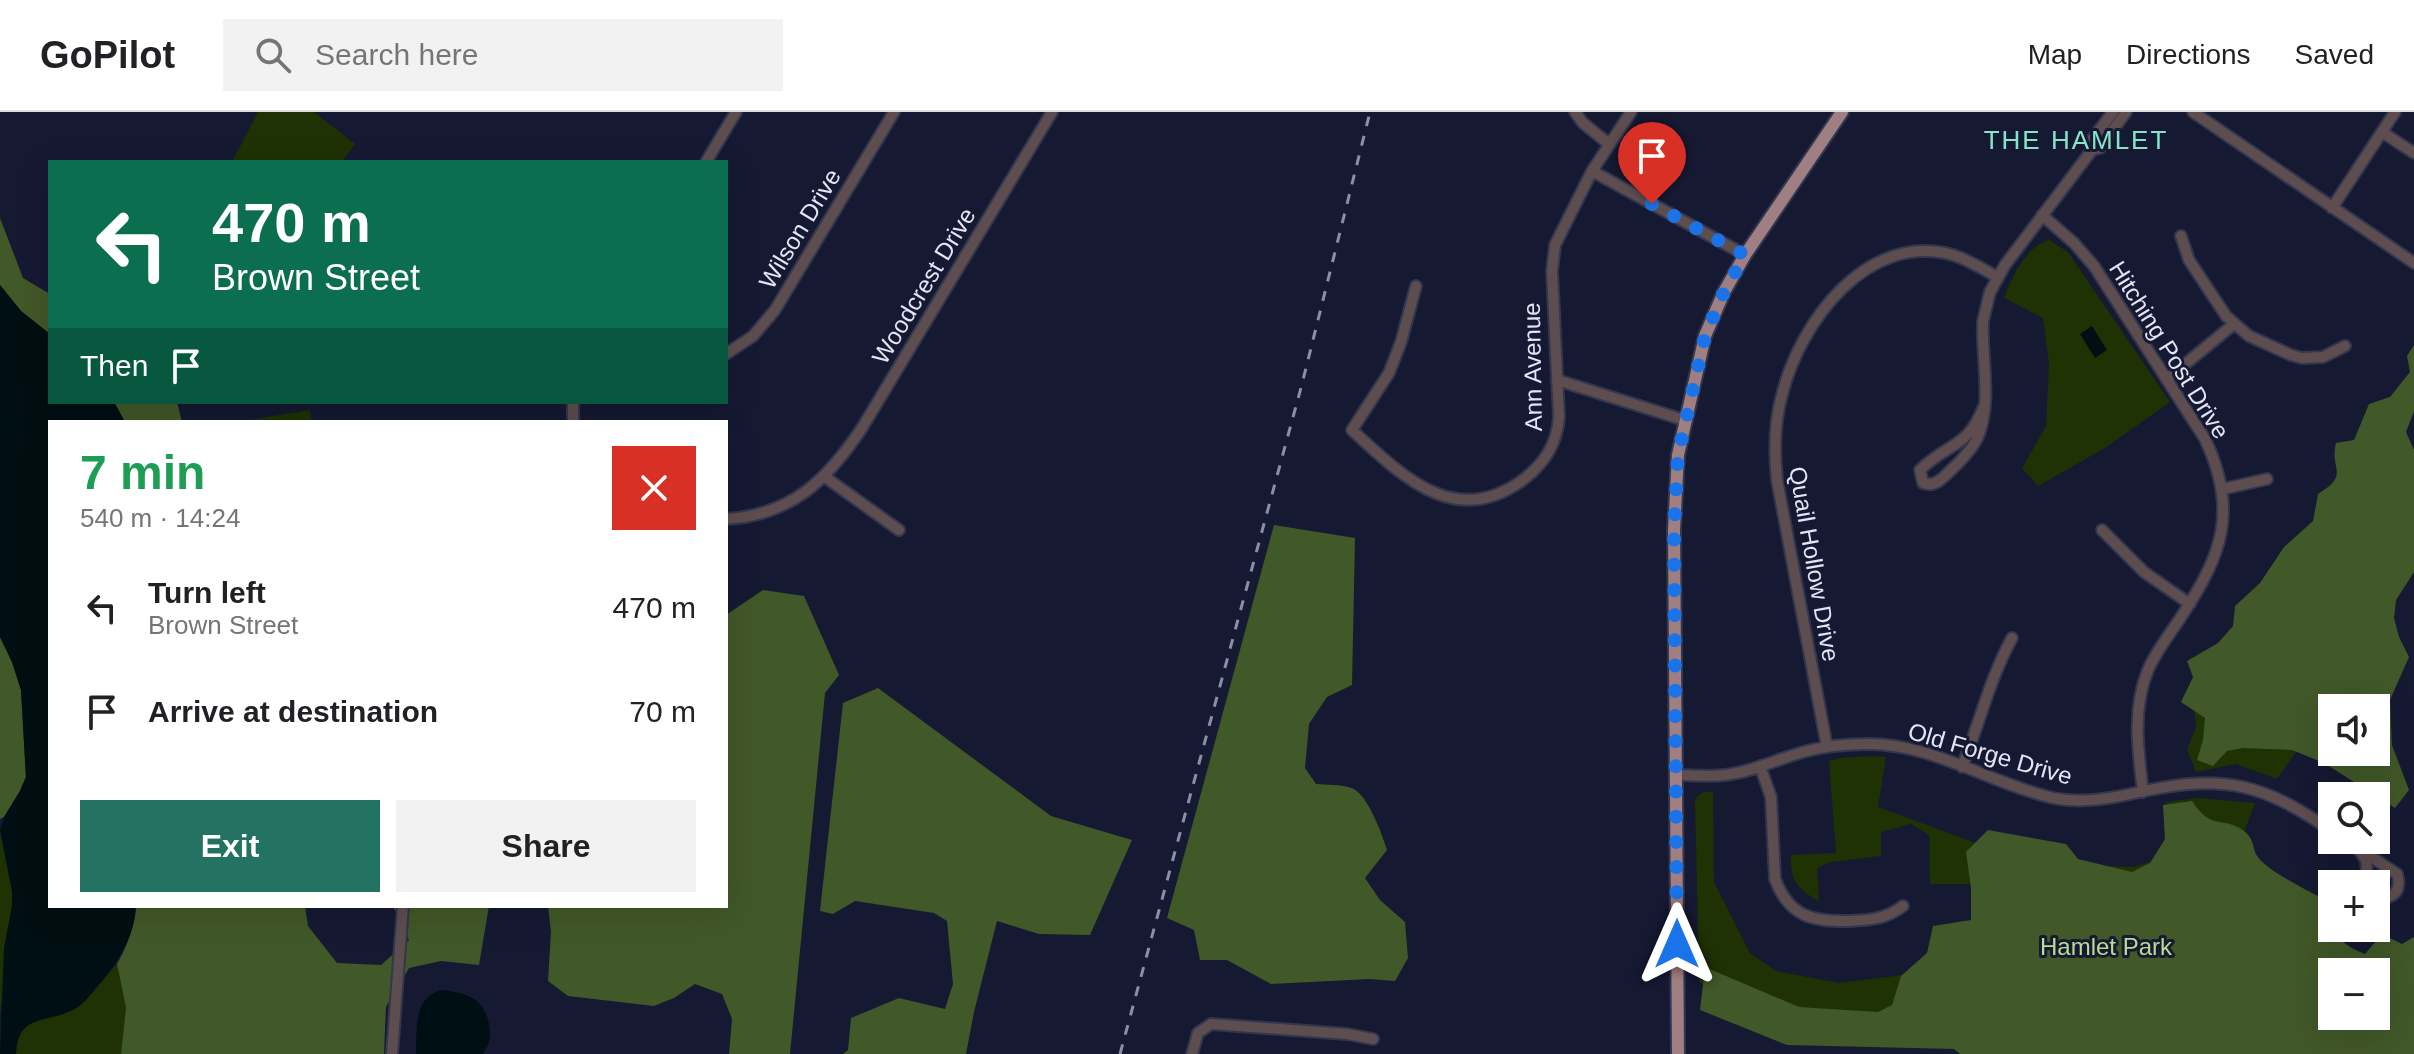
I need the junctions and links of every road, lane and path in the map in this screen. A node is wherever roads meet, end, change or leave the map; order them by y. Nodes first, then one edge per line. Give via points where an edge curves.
1 (736, 112) edge
2 (894, 112) edge
3 (1052, 112) edge
4 (1575, 112) edge
5 (1631, 112) edge
6 (1842, 112) edge
7 (2193, 112) edge
8 (2395, 112) edge
9 (2123, 113) edge
10 (2382, 132) junction
11 (1609, 144) junction
12 (2414, 153) edge
13 (707, 160) edge
14 (1592, 171) junction
15 (2332, 208) junction
16 (2042, 215) junction
17 (2181, 236) dead end
18 (1745, 255) junction
19 (2414, 263) edge
20 (1997, 277) junction
21 (1416, 286) dead end
22 (2234, 324) junction
23 (2345, 346) dead end
24 (728, 353) edge
25 (2167, 379) junction
26 (1557, 380) junction
27 (1984, 406) junction
28 (1684, 420) junction
29 (825, 477) junction
30 (2267, 479) dead end
31 (2223, 489) junction
32 (728, 519) edge
33 (899, 530) dead end
34 (2102, 530) dead end
35 (2190, 604) junction
36 (2012, 638) dead end
37 (1827, 747) junction
38 (1760, 766) junction
39 (1962, 767) junction
40 (1676, 775) junction
41 (2143, 792) junction
42 (2318, 822) edge
43 (2367, 854) edge
44 (2390, 897) edge
45 (1903, 906) dead end
46 (403, 908) edge
47 (1373, 1039) dead end
48 (392, 1054) edge
49 (1192, 1054) edge
50 (1678, 1054) edge

1 - 13 street
2 - 24 street, Wilson Drive via 775,310 753,336
3 - 29 street, Woodcrest Drive via 862,428
4 - 11 street
5 - 11 street, Ann Avenue
6 - 18 main road
7 - 15 street
8 - 10 street
9 - 16 street
10 - 12 street
10 - 15 street
11 - 14 street, Ann Avenue
14 - 18 street
14 - 26 street, Ann Avenue via 1560,232 1553,258
15 - 19 street
16 - 20 street
16 - 25 street, Hitching Post Drive via 2094,266
17 - 22 street via 2189,260
18 - 28 main road via 1705,336
20 - 27 street via 1983,321
20 - 37 street, Quail Hollow Drive via 1939,252 1909,253 1876,263 1818,317 1789,372 1777,415 1777,480
21 - 26 street, Ann Avenue via 1389,373 1352,430 1402,475 1424,489 1464,499 1491,496 1522,481 1551,450 1558,429
22 - 23 street via 2263,344 2302,358 2323,357
22 - 25 street
25 - 31 street, Hitching Post Drive via 2205,439
26 - 28 street
27 - 27 street via 1967,437 1920,470 1923,483 1936,483 1965,457 1978,436
28 - 40 main road via 1674,530
29 - 32 street, Woodcrest Drive via 764,514
29 - 33 street
30 - 31 street
31 - 35 street, Hitching Post Drive via 2220,542
34 - 35 street via 2151,577
35 - 41 street, Hitching Post Drive via 2148,670 2139,702
36 - 39 street
37 - 38 street, Old Forge Drive
37 - 39 street, Old Forge Drive via 1892,746
38 - 40 street, Old Forge Drive via 1725,775
38 - 45 street via 1771,797 1775,879 1794,908 1827,921 1877,920
39 - 41 street, Old Forge Drive via 2073,801
40 - 50 main road
41 - 42 street, Old Forge Drive via 2235,784 2268,794
43 - 44 street via 2397,874 2398,891
46 - 48 street
47 - 49 street via 1211,1024 1198,1033

